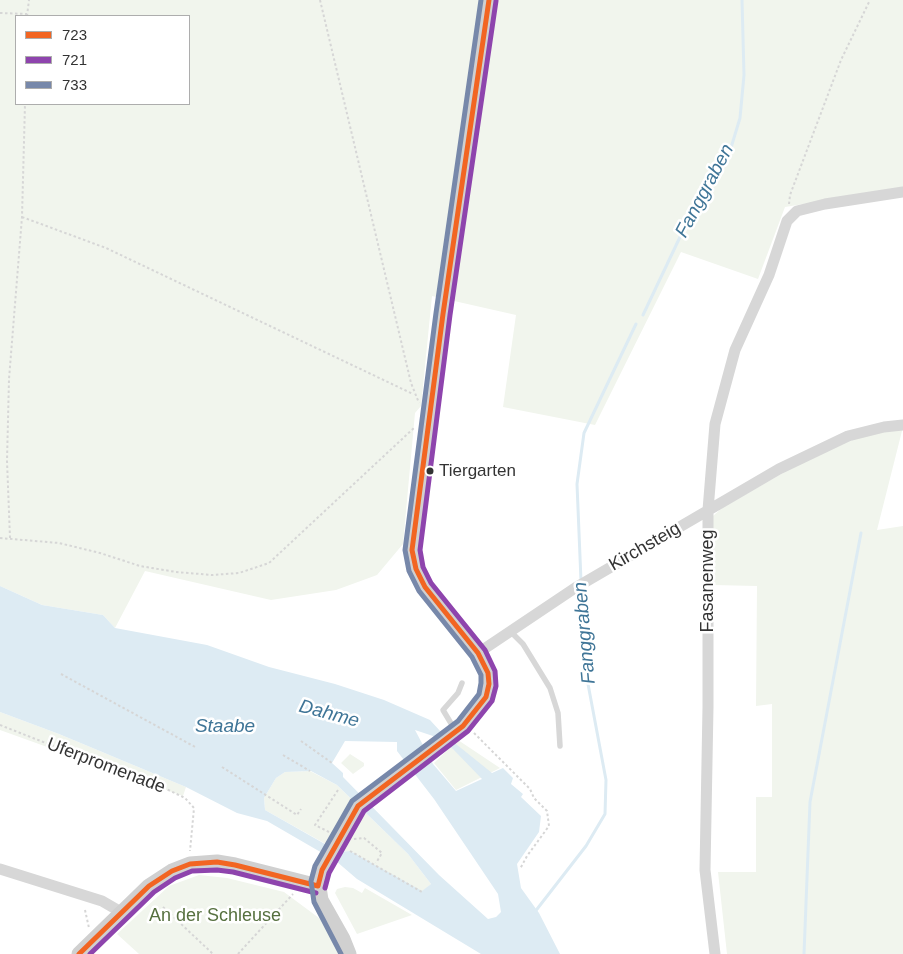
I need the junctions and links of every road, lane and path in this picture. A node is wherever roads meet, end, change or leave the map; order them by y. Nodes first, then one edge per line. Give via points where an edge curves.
1 (28, 0) edge
2 (320, 0) edge
3 (489, 0) edge
4 (870, 0) edge
5 (0, 12) edge
6 (27, 15) edge
7 (25, 105) edge
8 (903, 192) edge
9 (22, 217) junction
10 (787, 221) junction
11 (415, 395) junction
12 (422, 408) dead end
13 (421, 421) dead end
14 (903, 425) edge
15 (708, 510) junction
16 (0, 538) edge
17 (10, 538) junction
18 (510, 631) junction
19 (478, 653) junction
20 (61, 674) dead end
21 (462, 683) dead end
22 (0, 725) edge
23 (472, 731) dead end
24 (301, 741) dead end
25 (445, 741) junction
26 (560, 746) dead end
27 (197, 748) dead end
28 (283, 755) dead end
29 (332, 763) dead end
30 (222, 767) dead end
31 (310, 771) dead end
32 (338, 790) dead end
33 (301, 809) dead end
34 (343, 842) junction
35 (190, 853) dead end
36 (376, 864) dead end
37 (0, 869) edge
38 (520, 869) dead end
39 (318, 886) junction
40 (422, 892) dead end
41 (293, 894) dead end
42 (163, 907) dead end
43 (86, 910) dead end
44 (121, 912) junction
45 (89, 928) dead end
46 (79, 954) edge
47 (213, 954) edge
48 (238, 954) edge
49 (349, 954) edge
50 (715, 954) edge

1 - 6 path
2 - 11 path
3 - 19 street via 412,550 416,569 425,587
4 - 10 path via 841,60 790,195
5 - 6 path
7 - 9 path
8 - 10 street via 825,204 797,211
9 - 11 path via 106,248
9 - 17 path via 9,379 7,461
10 - 15 street, Fasanenweg via 769,275 735,350 715,424
11 - 12 path
13 - 17 path via 269,563 239,572 212,575 140,566 59,543
14 - 15 street, Kirchsteig via 884,426 848,436 779,469
15 - 18 street, Kirchsteig via 586,581
15 - 50 street, Fasanenweg via 705,870
16 - 17 path
18 - 19 street, Kirchsteig
18 - 26 lane via 523,644 550,688 558,713
19 - 25 street via 488,673 486,697
20 - 27 path
21 - 25 lane via 443,710
22 - 35 path, Uferpromenade via 89,760 133,773 184,798 194,808
23 - 38 path via 530,788 534,798 547,811 549,826
24 - 29 path
25 - 34 street via 361,802
28 - 31 path
30 - 33 path via 297,815
32 - 34 path via 315,825
34 - 36 path via 364,838 382,853
34 - 39 street via 320,874
34 - 40 path
37 - 44 street via 102,901
39 - 44 street via 235,865 217,862 190,864 155,882
39 - 49 street via 320,900
41 - 48 path
42 - 47 path
43 - 45 path
44 - 46 street

